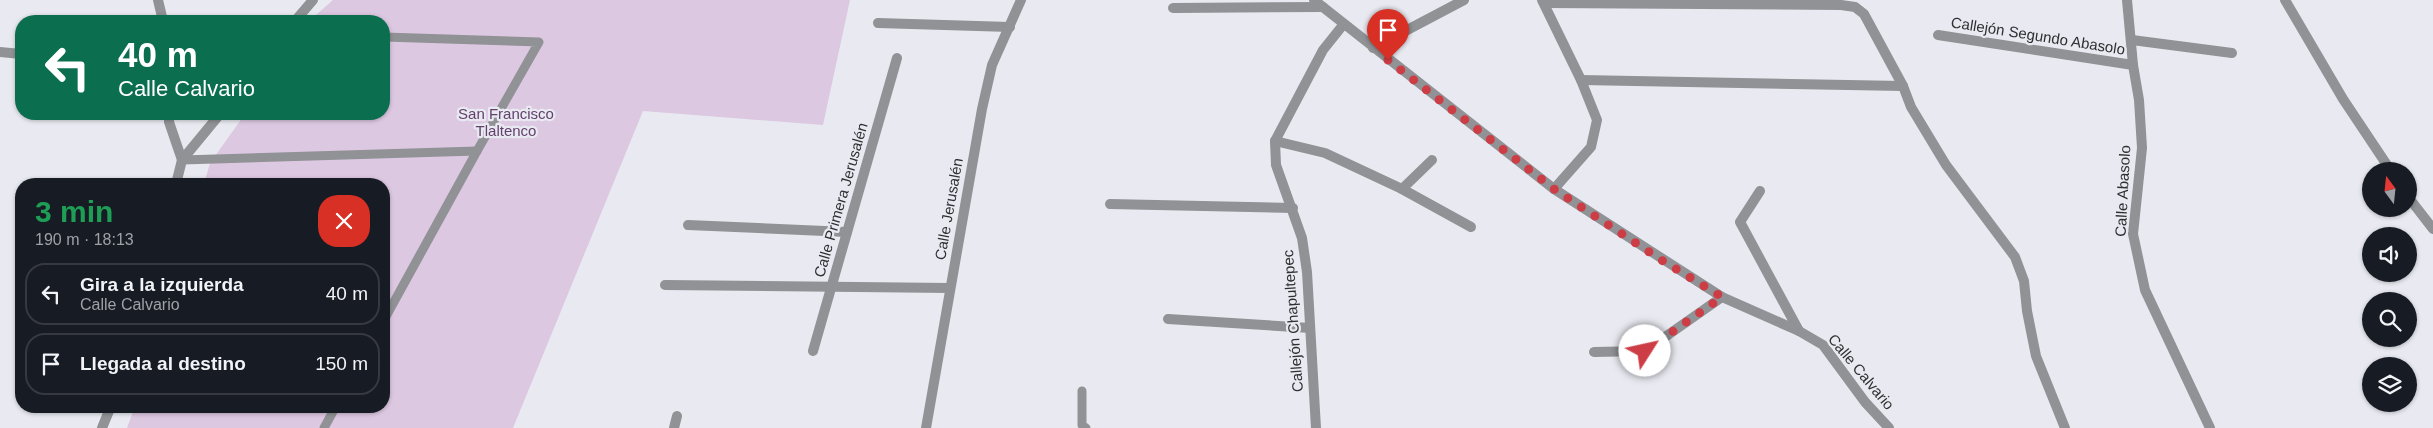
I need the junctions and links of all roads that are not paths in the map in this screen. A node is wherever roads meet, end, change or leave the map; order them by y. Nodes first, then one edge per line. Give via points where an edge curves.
1 (158, 0) edge
2 (313, 0) edge
3 (1021, 0) edge
4 (1314, 0) edge
5 (1464, 0) edge
6 (2127, 0) edge
7 (2285, 0) edge
8 (1543, 2) edge
9 (1323, 7) junction
10 (1173, 8) dead end
11 (162, 15) edge
12 (300, 15) edge
13 (878, 23) dead end
14 (1343, 25) junction
15 (1010, 27) junction
16 (1938, 35) dead end
17 (390, 37) edge
18 (2132, 40) junction
19 (1373, 48) junction
20 (0, 52) edge
21 (15, 53) edge
22 (2232, 53) dead end
23 (898, 58) dead end
24 (2133, 65) junction
25 (1581, 80) junction
26 (1903, 86) junction
27 (169, 120) edge
28 (215, 120) edge
29 (1275, 141) junction
30 (477, 151) junction
31 (182, 160) junction
32 (1432, 160) dead end
33 (2385, 162) edge
34 (177, 178) edge
35 (1402, 189) junction
36 (1554, 189) junction
37 (1760, 191) dead end
38 (1110, 204) dead end
39 (1293, 208) junction
40 (2418, 210) edge
41 (688, 225) dead end
42 (1471, 227) dead end
43 (2433, 230) edge
44 (847, 232) junction
45 (664, 285) dead end
46 (832, 287) junction
47 (950, 288) junction
48 (1722, 297) junction
49 (390, 309) edge
50 (1168, 319) dead end
51 (1310, 328) junction
52 (1799, 331) junction
53 (813, 350) dead end
54 (1594, 352) dead end
55 (1082, 390) dead end
56 (108, 413) edge
57 (332, 413) edge
58 (102, 428) edge
59 (324, 428) edge
60 (926, 428) edge
61 (1086, 428) edge
62 (1316, 428) edge
63 (1889, 428) edge
64 (2065, 428) edge
65 (2210, 428) edge

1 - 11 street
2 - 12 street
3 - 15 street, Calle Jerusalén
4 - 9 street, Calle Calvario
5 - 19 street
6 - 18 street, Calle Abasolo
7 - 33 street via 2343,99
8 - 25 street
8 - 26 street via 1855,7 1864,14
9 - 10 street
9 - 14 street, Calle Calvario
13 - 15 street
14 - 19 street, Calle Calvario
14 - 29 street via 1323,50
15 - 47 street, Calle Jerusalén via 992,65
16 - 24 street, Callejón Segundo Abasolo
17 - 30 lane via 539,42
18 - 22 street, Callejón Segundo Abasolo
18 - 24 street, Calle Abasolo
19 - 36 street, Calle Calvario
20 - 21 street
23 - 44 street, Calle Primera Jerusalén
24 - 65 street, Calle Abasolo via 2142,148 2133,234 2145,290
25 - 26 street
25 - 36 street via 1597,120 1591,147
26 - 64 street via 1911,107 1946,165 2015,257 2024,281 2036,356
27 - 31 street
28 - 31 street
29 - 35 street via 1299,143 1353,162
29 - 39 street, Callejón Chapultepec via 1276,165
30 - 31 lane
30 - 49 lane
31 - 34 street
32 - 35 street
35 - 42 street
36 - 48 street, Calle Calvario
37 - 52 street via 1740,222
38 - 39 street
39 - 51 street, Callejón Chapultepec via 1307,272
40 - 43 street
41 - 44 street
44 - 46 street, Calle Primera Jerusalén
45 - 46 street
46 - 47 street
46 - 53 street, Calle Primera Jerusalén
47 - 60 street, Calle Jerusalén
48 - 52 street, Calle Calvario
48 - 54 street via 1645,351
50 - 51 street
51 - 62 street, Callejón Chapultepec
52 - 63 street, Calle Calvario via 1823,345 1865,402
55 - 61 lane via 1082,425
56 - 58 street
57 - 59 lane

